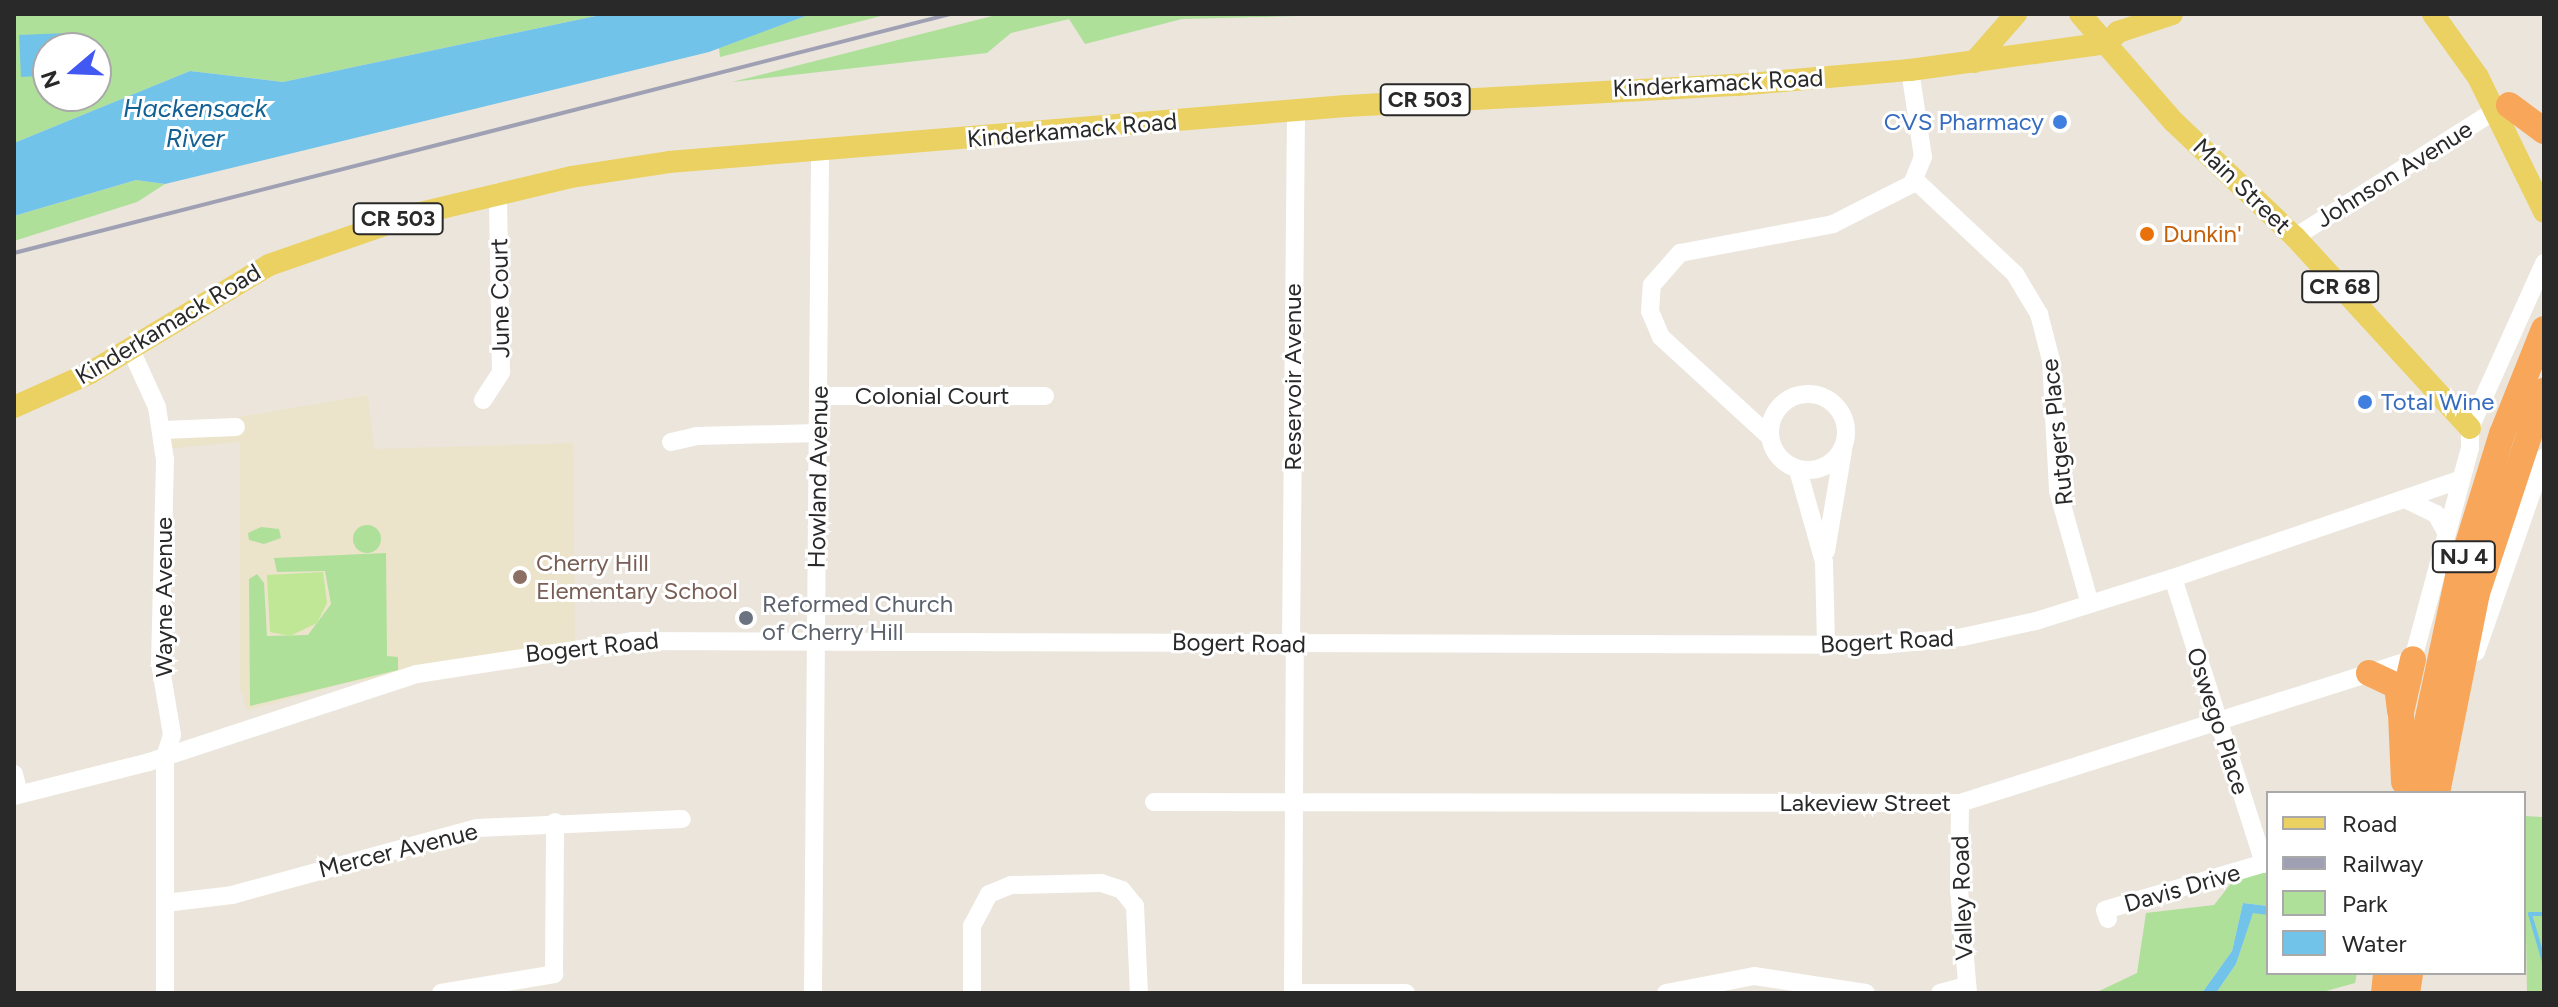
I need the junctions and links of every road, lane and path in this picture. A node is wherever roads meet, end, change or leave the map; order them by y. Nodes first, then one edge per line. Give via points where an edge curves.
1 (2016, 14) edge
2 (2080, 14) edge
3 (2172, 14) edge
4 (2433, 14) edge
5 (2107, 43) junction
6 (1974, 62) junction
7 (1910, 70) junction
8 (2501, 108) junction
9 (1296, 112) junction
10 (2544, 117) edge
11 (2544, 131) edge
12 (820, 152) junction
13 (1915, 180) junction
14 (498, 192) junction
15 (2544, 212) edge
16 (2295, 237) junction
17 (2544, 263) edge
18 (2544, 329) edge
19 (131, 350) junction
20 (2544, 391) edge
21 (819, 396) junction
22 (1045, 396) dead end
23 (483, 400) dead end
24 (14, 407) edge
25 (236, 427) dead end
26 (2470, 428) junction
27 (163, 430) junction
28 (818, 433) junction
29 (1769, 436) junction
30 (671, 442) dead end
31 (1844, 446) junction
32 (2544, 458) edge
33 (1798, 470) junction
34 (2460, 480) junction
35 (2544, 495) edge
36 (2405, 499) junction
37 (2518, 531) junction
38 (2446, 532) junction
39 (1824, 562) junction
40 (2173, 578) junction
41 (2090, 604) junction
42 (816, 638) junction
43 (1293, 643) junction
44 (1826, 645) junction
45 (2413, 659) junction
46 (2369, 673) junction
47 (2459, 699) joint
48 (2401, 712) junction
49 (2218, 721) junction
50 (2447, 735) junction
51 (165, 756) junction
52 (14, 774) edge
53 (2404, 791) edge
54 (2412, 791) edge
55 (2437, 791) edge
56 (17, 795) edge
57 (1294, 800) junction
58 (1154, 802) dead end
59 (1960, 803) junction
60 (682, 819) dead end
61 (555, 822) junction
62 (2266, 863) edge
63 (165, 903) junction
64 (2108, 919) dead end
65 (1820, 989) edge
66 (1968, 989) edge
67 (165, 993) edge
68 (441, 993) edge
69 (813, 993) edge
70 (972, 993) edge
71 (1139, 993) edge
72 (1293, 993) edge
73 (1302, 993) edge
74 (1406, 993) edge
75 (1666, 993) edge
76 (1866, 993) edge
77 (1940, 993) edge

1 - 6 main road
2 - 5 main road, Main Street
3 - 5 main road, Kinderkamack Road via 2118,32
4 - 8 main road
5 - 6 main road, Kinderkamack Road / CR 503
5 - 16 main road, Main Street / CR 68 via 2173,121
6 - 7 main road, Kinderkamack Road / CR 503
7 - 9 main road, Kinderkamack Road / CR 503
7 - 13 street via 1923,157
8 - 10 street
8 - 11 highway
8 - 15 main road
8 - 16 street, Johnson Avenue
9 - 12 main road, Kinderkamack Road / CR 503
9 - 43 street, Reservoir Avenue
12 - 14 main road, Kinderkamack Road / CR 503 via 669,162
12 - 21 street, Howland Avenue
13 - 29 street via 1833,224 1692,249 1658,273 1649,299 1661,337
13 - 41 street, Rutgers Place via 2007,265 2039,314 2051,360 2058,491
14 - 19 main road, Kinderkamack Road / CR 503 via 402,218 269,265
14 - 23 street, June Court via 501,372
16 - 26 main road, Main Street / CR 68
17 - 26 street
18 - 54 highway, NJ 4 via 2502,434 2458,576
19 - 24 main road, Kinderkamack Road / CR 503
19 - 27 street, Wayne Avenue
20 - 50 highway, NJ 4 via 2477,593
21 - 22 street, Colonial Court
21 - 28 street, Howland Avenue
25 - 27 street
26 - 34 street
27 - 51 street, Wayne Avenue via 160,663 172,735
28 - 30 street via 696,436
28 - 42 street, Howland Avenue
29 - 31 street via 1781,405 1813,394 1841,412
29 - 33 street via 1778,457
31 - 33 street via 1830,464
31 - 39 street
32 - 37 street
33 - 39 street
34 - 36 street, Bogert Road
34 - 38 street
35 - 37 street
36 - 38 street via 2436,514
36 - 40 street, Bogert Road
37 - 47 street
38 - 45 street
39 - 44 street
40 - 41 street, Bogert Road
40 - 49 street, Oswego Place
41 - 44 street, Bogert Road via 1963,637
42 - 43 street, Bogert Road
42 - 51 street, Bogert Road via 632,641 488,659 352,691
42 - 69 street, Howland Avenue
43 - 44 street, Bogert Road
43 - 57 street, Reservoir Avenue
45 - 46 street, Lakeview Street
45 - 48 highway
46 - 48 highway via 2397,686
46 - 49 street, Lakeview Street
47 - 50 highway
48 - 53 highway
49 - 59 street, Lakeview Street
49 - 62 street, Oswego Place
50 - 55 highway, NJ 4
51 - 56 street, Bogert Road
51 - 63 street, Wayne Avenue
52 - 56 street
57 - 58 street, Lakeview Street
57 - 59 street, Lakeview Street
57 - 72 street, Reservoir Avenue
59 - 66 street, Valley Road via 1959,890
60 - 61 street, Mercer Avenue
61 - 63 street, Mercer Avenue via 438,835 232,895
61 - 68 street via 554,974
62 - 64 street, Davis Drive via 2105,910
63 - 67 street, Wayne Avenue
65 - 75 street via 1754,976
65 - 76 street
66 - 77 street
70 - 71 street via 975,914 999,888 1101,883 1131,898 1139,919
73 - 74 street

